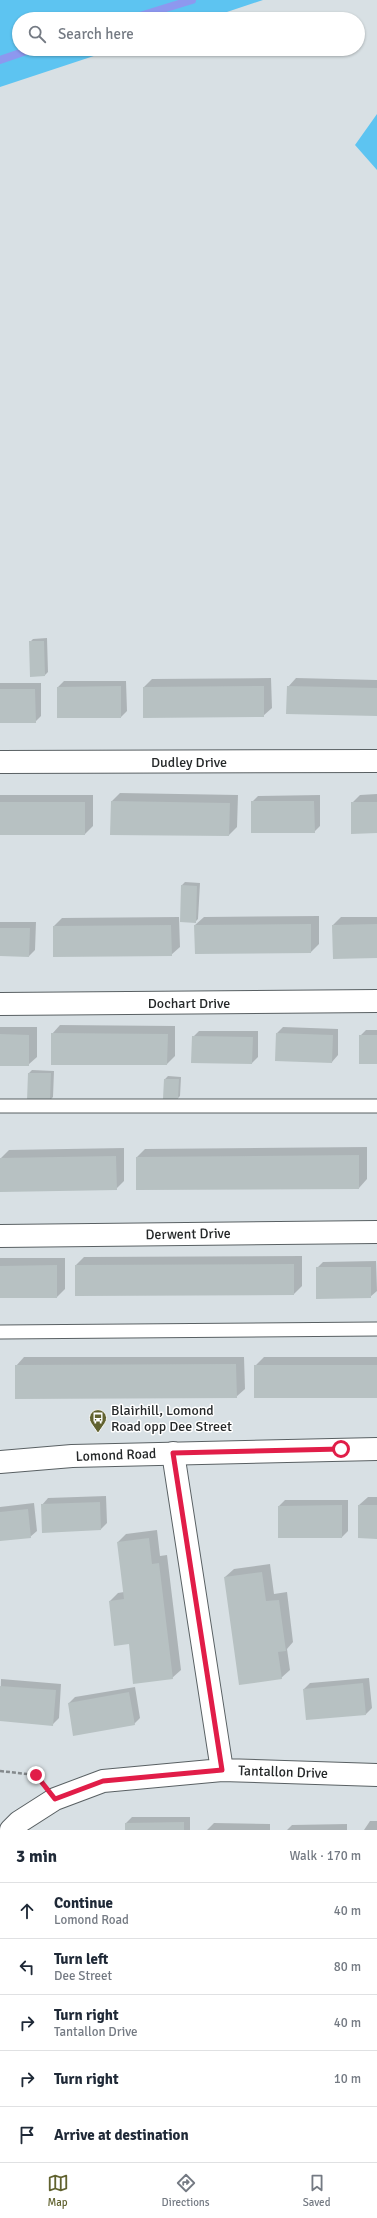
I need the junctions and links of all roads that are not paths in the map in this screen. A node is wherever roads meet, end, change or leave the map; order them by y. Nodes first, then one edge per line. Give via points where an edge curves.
1 (377, 761) edge
2 (0, 762) edge
3 (377, 1001) edge
4 (0, 1004) edge
5 (0, 1106) edge
6 (377, 1106) edge
7 (377, 1232) edge
8 (0, 1236) edge
9 (377, 1329) edge
10 (0, 1332) edge
11 (377, 1449) edge
12 (173, 1453) junction
13 (0, 1462) edge
14 (222, 1770) junction
15 (377, 1775) edge
16 (11, 1830) edge

1 - 2 street, Dudley Drive
3 - 4 street, Dochart Drive
5 - 6 lane
7 - 8 street, Derwent Drive
9 - 10 lane
11 - 12 street, Lomond Road
12 - 13 street, Lomond Road via 72,1456
12 - 14 street
14 - 15 street, Tantallon Drive
14 - 16 street, Tantallon Drive via 103,1781 55,1799

